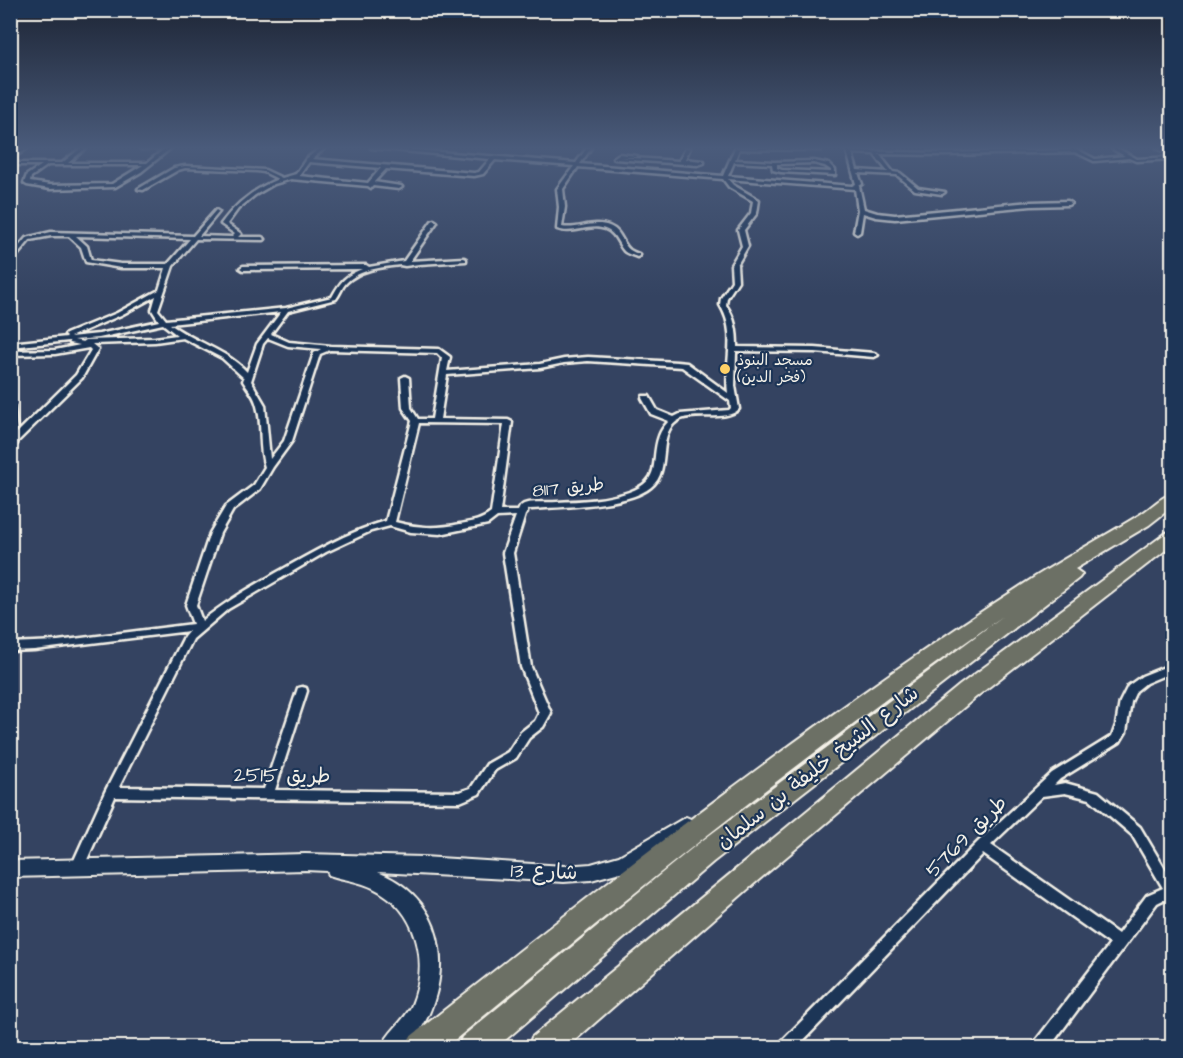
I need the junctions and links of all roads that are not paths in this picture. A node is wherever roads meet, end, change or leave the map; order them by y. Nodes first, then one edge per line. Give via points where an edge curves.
1 (251, 197) edge
2 (561, 197) edge
3 (751, 197) edge
4 (858, 197) edge
5 (1068, 203) dead end
6 (861, 210) junction
7 (216, 212) dead end
8 (434, 222) dead end
9 (857, 232) dead end
10 (66, 234) junction
11 (193, 238) junction
12 (233, 239) junction
13 (262, 239) dead end
14 (637, 255) dead end
15 (464, 260) dead end
16 (10, 261) edge
17 (405, 264) junction
18 (170, 266) junction
19 (381, 267) junction
20 (243, 268) dead end
21 (160, 292) junction
22 (286, 310) junction
23 (166, 322) junction
24 (267, 334) junction
25 (184, 336) junction
26 (54, 340) junction
27 (80, 342) junction
28 (13, 346) edge
29 (91, 346) junction
30 (331, 348) junction
31 (733, 349) junction
32 (10, 353) edge
33 (874, 356) dead end
34 (443, 373) junction
35 (248, 378) junction
36 (405, 378) dead end
37 (10, 393) edge
38 (646, 398) dead end
39 (10, 400) edge
40 (734, 401) junction
41 (10, 406) edge
42 (436, 420) junction
43 (674, 420) junction
44 (416, 421) junction
45 (12, 443) edge
46 (269, 467) junction
47 (1173, 499) edge
48 (523, 513) junction
49 (495, 514) junction
50 (1150, 516) junction
51 (390, 523) junction
52 (1173, 537) edge
53 (199, 627) junction
54 (10, 647) edge
55 (1173, 668) edge
56 (302, 691) dead end
57 (759, 781) junction
58 (111, 792) junction
59 (1039, 792) junction
60 (268, 794) junction
61 (452, 798) joint
62 (982, 846) junction
63 (305, 862) junction
64 (77, 867) junction
65 (10, 869) edge
66 (1173, 893) edge
67 (1120, 943) junction
68 (392, 1047) edge
69 (421, 1047) edge
70 (473, 1047) edge
71 (543, 1047) edge
72 (785, 1047) edge
73 (1039, 1047) edge

1 - 12 street via 237,206 224,224 238,234
2 - 14 street via 559,228 610,228 616,231 627,251
3 - 31 street via 756,200 754,213 741,230 745,246 734,265 735,281 723,305 729,312
4 - 6 street
5 - 6 street via 895,217
6 - 9 street
7 - 11 street
8 - 17 street
10 - 11 street
10 - 16 street via 28,239
10 - 18 street via 80,240 88,261
11 - 12 street
11 - 18 street
12 - 13 street
15 - 17 street
17 - 19 street
18 - 21 street
19 - 20 street
19 - 22 street via 350,276 334,298
21 - 23 street via 154,310
21 - 26 street via 119,314
22 - 23 street
22 - 24 street
23 - 25 street
23 - 26 street via 99,336
24 - 30 street via 288,344
24 - 35 street
25 - 27 street
25 - 35 street via 217,351
26 - 27 street
26 - 28 street
27 - 29 street
29 - 32 street
29 - 45 street via 95,349 79,376
30 - 34 street via 440,351 446,357
30 - 46 street via 317,352 288,441
31 - 33 street via 815,350
31 - 40 street
34 - 40 street via 588,359 677,364
34 - 42 street
35 - 46 street via 250,390 260,399 263,452
36 - 44 street via 407,408
37 - 39 street
38 - 43 street via 654,412
40 - 43 street via 735,410 731,412 680,416
41 - 45 street
42 - 44 street
42 - 49 street via 508,422
43 - 48 street, طريق 8117 via 663,432 657,476 650,486 604,501 528,506
44 - 51 street
46 - 53 street via 257,487 229,508 215,533 191,604
47 - 50 highway, شارع الشيخ خليفة بن سلمان
48 - 49 street
48 - 61 street, طريق 8117 via 508,553 526,667 545,714 512,755 486,772 475,791
49 - 51 street via 485,522 440,531
50 - 57 highway via 1037,584 890,684
50 - 70 highway, شارع الشيخ خليفة بن سلمان via 704,854
51 - 53 street via 322,550 225,607
52 - 71 highway, شارع الشيخ خليفة بن سلمان via 968,691
53 - 54 street via 128,634 86,643
53 - 58 street via 189,637
55 - 59 street, طريق 5769 via 1132,688 1125,702 1122,730 1116,739 1056,776
56 - 60 street
57 - 63 street, شارع 13 via 624,863 591,872
57 - 69 highway
58 - 60 street, طريق 2515
58 - 64 street
59 - 62 street, طريق 5769
59 - 66 street via 1065,788 1094,795 1136,831
60 - 61 street, طريق 2515
62 - 67 street
62 - 72 street, طريق 5769
63 - 64 street, شارع 13
63 - 68 street, شارع 13 via 388,887 411,905 428,934 432,977 418,1016
64 - 65 street, شارع 13
66 - 67 street via 1152,898
67 - 73 street

